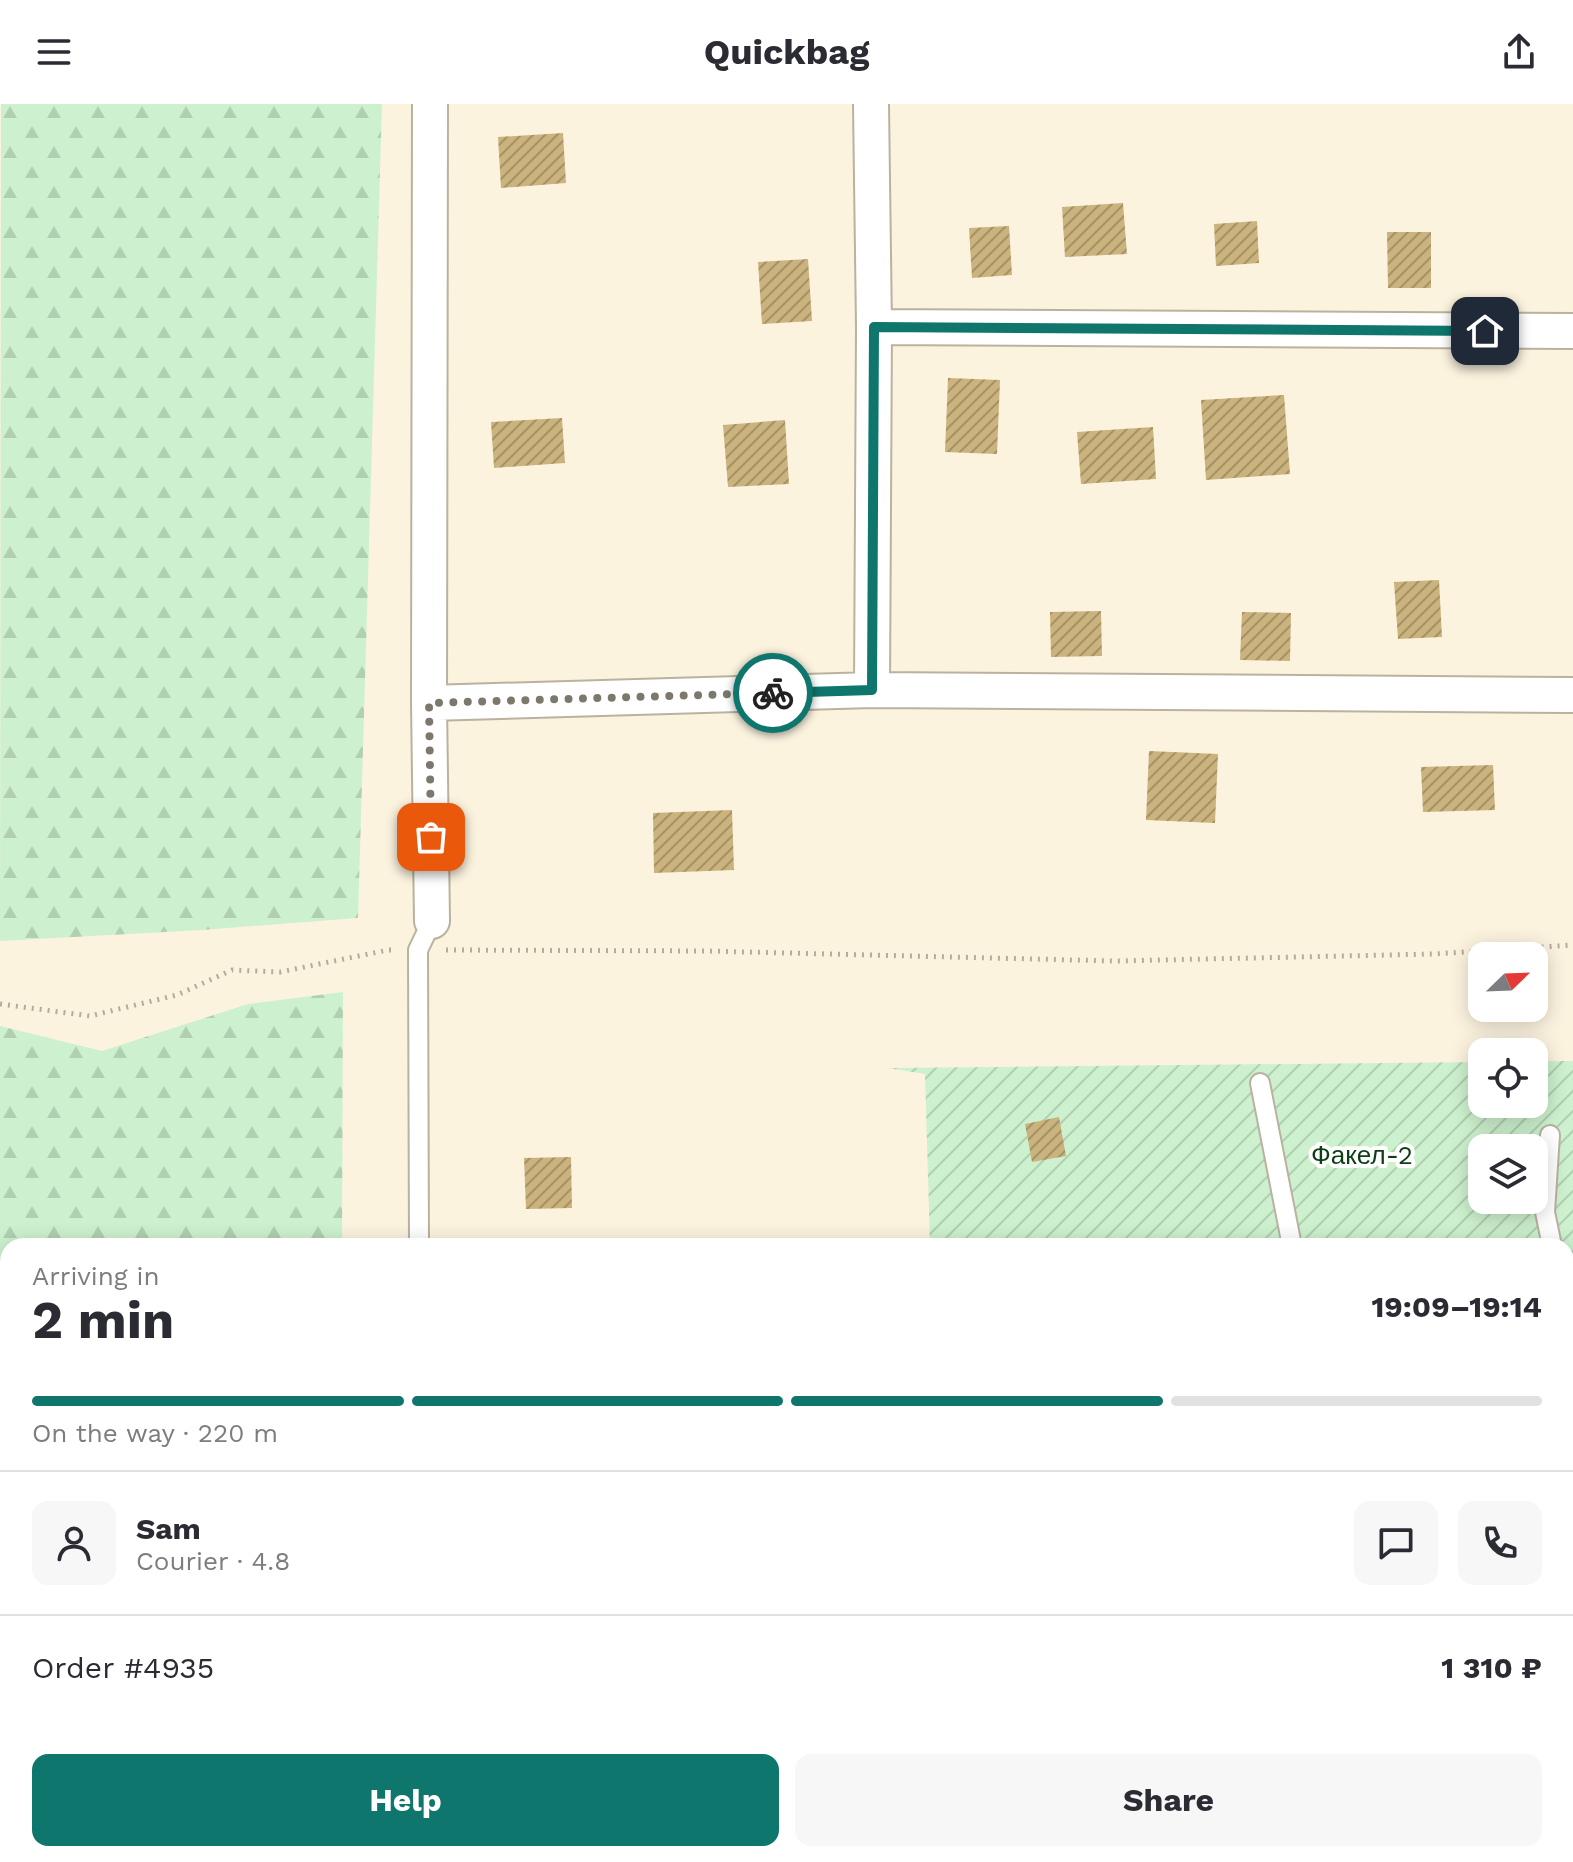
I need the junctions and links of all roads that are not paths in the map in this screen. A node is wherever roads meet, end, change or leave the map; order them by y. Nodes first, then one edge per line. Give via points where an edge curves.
1 (430, 104) edge
2 (871, 104) edge
3 (874, 327) junction
4 (1573, 331) edge
5 (872, 690) junction
6 (1573, 695) edge
7 (429, 703) junction
8 (425, 935) joint
9 (1260, 1083) dead end
10 (1550, 1135) dead end
11 (419, 1238) edge
12 (1290, 1238) edge
13 (1550, 1238) edge

1 - 7 street
2 - 3 street
3 - 4 street
3 - 5 street
5 - 6 street
5 - 7 street
7 - 8 street
8 - 11 lane
9 - 12 lane
10 - 13 lane via 1545,1212

